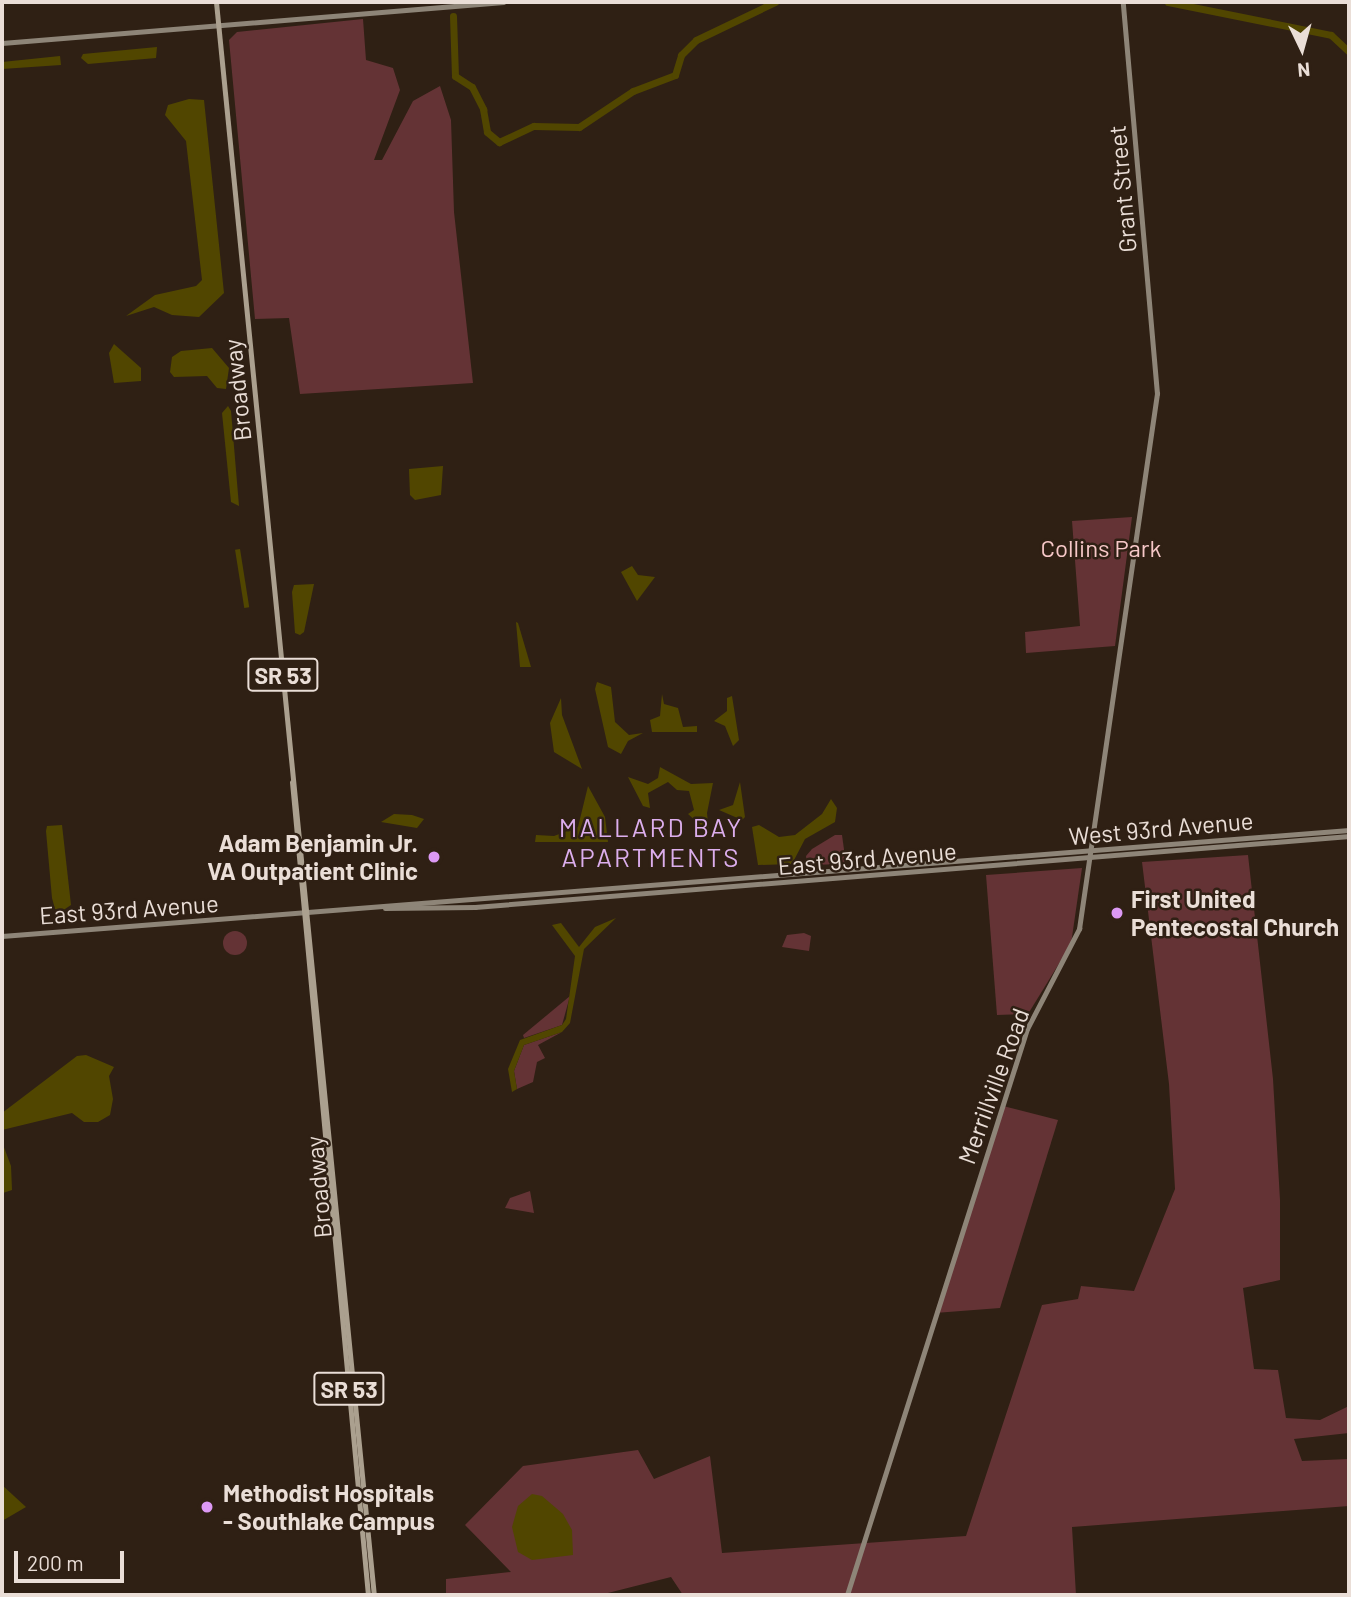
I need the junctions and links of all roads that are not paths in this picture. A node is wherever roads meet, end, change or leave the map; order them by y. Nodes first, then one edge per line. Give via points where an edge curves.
1 (216, 2) edge
2 (503, 2) edge
3 (1123, 2) edge
4 (219, 24) junction
5 (2, 43) edge
6 (1156, 373) joint
7 (292, 775) junction
8 (1349, 830) edge
9 (1349, 836) edge
10 (1090, 855) junction
11 (977, 864) joint
12 (310, 914) junction
13 (302, 915) junction
14 (2, 936) edge
15 (368, 1595) edge
16 (374, 1595) edge
17 (847, 1595) edge

1 - 4 main road, Broadway / SR 53
2 - 4 street
3 - 6 street, Grant Street
4 - 5 street
4 - 7 main road, Broadway / SR 53
6 - 10 street, Merrillville Road via 1155,427
7 - 12 main road, Broadway / SR 53
7 - 13 main road, Broadway / SR 53
8 - 10 street, West 93rd Avenue
9 - 10 street, West 93rd Avenue
10 - 11 street, West 93rd Avenue
10 - 17 street, Merrillville Road via 1077,939 1027,1029
11 - 12 street, East 93rd Avenue
12 - 13 street, East 93rd Avenue
12 - 16 main road, Broadway / SR 53
13 - 14 street, East 93rd Avenue
13 - 15 main road, Broadway / SR 53

